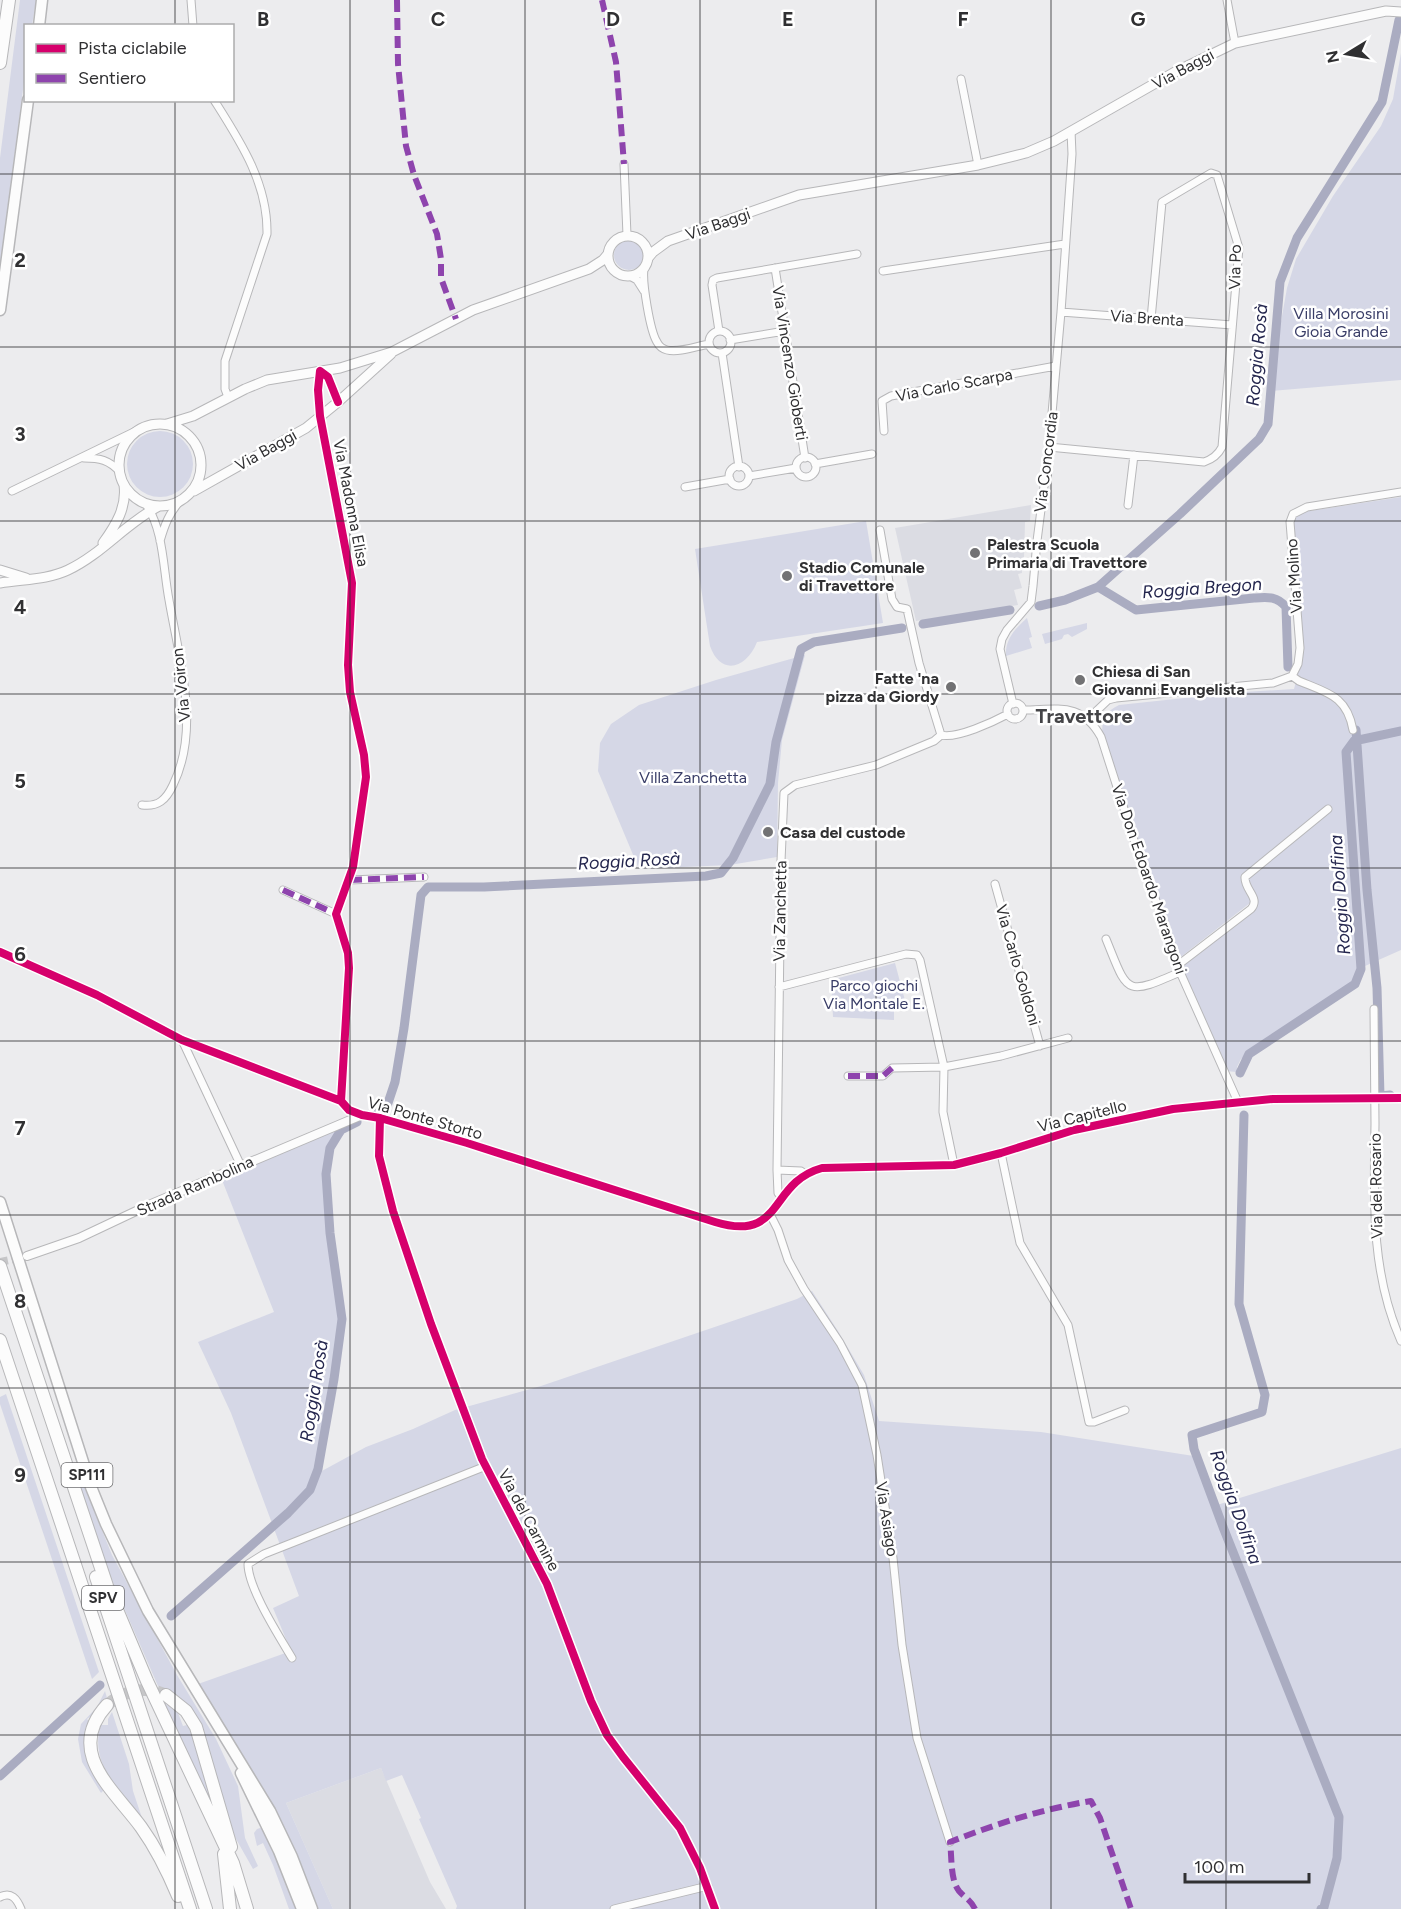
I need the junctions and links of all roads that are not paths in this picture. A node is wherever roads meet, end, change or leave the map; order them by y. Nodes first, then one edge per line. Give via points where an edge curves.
1 (9, 0) edge
2 (42, 0) edge
3 (191, 0) edge
4 (1227, 0) edge
5 (1401, 12) edge
6 (39, 24) edge
7 (193, 24) edge
8 (1234, 43) junction
9 (0, 63) edge
10 (961, 79) dead end
11 (28, 102) edge
12 (215, 102) edge
13 (1071, 131) junction
14 (624, 164) dead end
15 (978, 165) junction
16 (627, 235) junction
17 (642, 241) junction
18 (668, 241) junction
19 (1065, 244) junction
20 (608, 254) junction
21 (856, 254) dead end
22 (648, 258) junction
23 (775, 268) junction
24 (589, 269) junction
25 (613, 269) junction
26 (644, 269) junction
27 (883, 270) dead end
28 (630, 276) junction
29 (646, 293) junction
30 (0, 310) edge
31 (1061, 312) junction
32 (1151, 319) junction
33 (1232, 325) junction
34 (785, 331) junction
35 (719, 332) junction
36 (730, 340) junction
37 (709, 344) junction
38 (392, 352) junction
39 (722, 353) junction
40 (1056, 366) junction
41 (320, 371) junction
42 (228, 397) junction
43 (338, 402) junction
44 (320, 416) junction
45 (167, 424) junction
46 (138, 430) junction
47 (884, 431) dead end
48 (1049, 447) junction
49 (872, 454) dead end
50 (1134, 455) junction
51 (81, 458) junction
52 (805, 458) junction
53 (815, 465) junction
54 (739, 467) junction
55 (796, 468) junction
56 (120, 472) junction
57 (749, 476) junction
58 (730, 479) junction
59 (124, 483) junction
60 (685, 487) dead end
61 (12, 491) dead end
62 (1401, 492) edge
63 (190, 493) junction
64 (181, 500) junction
65 (1128, 505) dead end
66 (152, 506) junction
67 (134, 522) junction
68 (156, 527) junction
69 (880, 530) dead end
70 (160, 544) junction
71 (94, 554) junction
72 (0, 570) edge
73 (28, 579) junction
74 (0, 583) edge
75 (1292, 676) junction
76 (1012, 704) junction
77 (1023, 710) junction
78 (1008, 714) junction
79 (1088, 719) junction
80 (1353, 730) dead end
81 (941, 735) junction
82 (142, 805) dead end
83 (1328, 809) dead end
84 (424, 877) dead end
85 (350, 880) junction
86 (995, 884) dead end
87 (283, 890) dead end
88 (336, 914) junction
89 (1106, 939) dead end
90 (0, 952) edge
91 (1179, 968) junction
92 (779, 987) junction
93 (1374, 1009) dead end
94 (1068, 1038) dead end
95 (182, 1040) junction
96 (1040, 1046) junction
97 (944, 1067) junction
98 (848, 1076) dead end
99 (1401, 1098) edge
100 (1375, 1100) junction
101 (341, 1101) junction
102 (1238, 1102) junction
103 (362, 1115) junction
104 (380, 1118) junction
105 (1001, 1153) junction
106 (954, 1165) junction
107 (241, 1166) junction
108 (777, 1170) junction
109 (805, 1174) junction
110 (782, 1197) junction
111 (0, 1202) edge
112 (770, 1214) junction
113 (27, 1256) tunnel mouth
114 (0, 1266) edge
115 (0, 1286) edge
116 (0, 1341) edge
117 (1401, 1341) edge
118 (1125, 1410) dead end
119 (486, 1467) junction
120 (291, 1658) dead end
121 (166, 1695) tunnel mouth
122 (107, 1705) tunnel mouth
123 (224, 1738) junction
124 (950, 1842) dead end
125 (223, 1843) junction
126 (233, 1863) junction
127 (708, 1886) junction
128 (0, 1897) edge
129 (21, 1909) edge
130 (183, 1909) edge
131 (190, 1909) edge
132 (206, 1909) edge
133 (230, 1909) edge
134 (248, 1909) edge
135 (302, 1909) edge
136 (312, 1909) edge
137 (614, 1909) edge
138 (715, 1909) edge

1 - 9 highway
2 - 6 main road
3 - 7 street
4 - 8 street
5 - 8 main road, Via Baggi via 1386,11
8 - 13 main road, Via Baggi
10 - 15 street
11 - 30 main road
12 - 42 street via 245,149 263,194 267,217 267,234 225,361
13 - 15 main road, Via Baggi via 1026,153
13 - 19 street, Via Concordia
14 - 16 street
15 - 18 main road, Via Baggi via 799,195
16 - 17 main road, Via Baggi
16 - 20 main road, Via Baggi via 616,239
17 - 18 main road, Via Baggi
17 - 22 main road
18 - 22 main road, Via Baggi
19 - 27 street
19 - 31 street, Via Concordia
20 - 24 main road, Via Baggi
20 - 25 main road
21 - 23 street
22 - 26 main road, Via Baggi
23 - 34 street, Via Vincenzo Gioberti
23 - 35 street via 713,280
24 - 25 main road, Via Baggi
24 - 38 main road, Via Baggi via 473,310
25 - 28 main road, Via Baggi
26 - 28 main road
26 - 29 street
28 - 29 street
29 - 37 street via 655,340 660,347 671,351
31 - 32 street, Via Brenta
31 - 40 street, Via Concordia
32 - 33 street, Via Brenta
32 - 33 street, Via Po via 1162,202 1211,173 1217,175 1239,248
33 - 50 street, Via Po via 1219,452 1204,462
34 - 36 street
34 - 52 street, Via Vincenzo Gioberti
35 - 36 street
35 - 37 street via 711,336
36 - 39 street via 728,350
37 - 39 street via 715,352
38 - 41 main road, Via Baggi
38 - 43 main road, Via Baggi
39 - 54 street
40 - 47 street, Via Carlo Scarpa via 891,396 882,401
40 - 48 street, Via Concordia
41 - 42 main road, Via Baggi via 267,380
41 - 43 street via 328,377
41 - 44 street, Via Madonna Elisa
42 - 45 main road, Via Baggi via 193,416
43 - 44 main road, Via Baggi
44 - 63 main road, Via Baggi via 306,428
44 - 85 street, Via Madonna Elisa via 352,583 348,665 366,777
45 - 46 main road, Via Baggi
45 - 63 main road via 187,434 199,452 200,474
46 - 51 street, Via Baggi
46 - 56 main road via 123,448
48 - 50 street, Via Po
48 - 76 street, Via Concordia via 1031,602 1007,630 1000,649
49 - 53 street
50 - 65 street
51 - 56 street via 100,458
51 - 61 street, Via Baggi
52 - 53 street
52 - 55 street via 799,460
53 - 55 street via 815,471 808,477
54 - 57 street via 747,470
54 - 58 street via 732,470
55 - 57 street
56 - 59 main road, Via Baggi
57 - 58 street via 742,485 735,485
58 - 60 street
59 - 66 main road, Via Baggi via 129,492
59 - 71 main road, Via Baggi via 126,498 121,513
62 - 75 street, Via Molino via 1307,507 1293,514 1290,522 1300,648 1299,664
63 - 64 main road, Via Baggi
64 - 66 main road, Via Baggi
64 - 70 street, Via Voiron via 165,522
66 - 67 main road, Via Baggi
66 - 68 street, Via Voiron
67 - 68 street
67 - 71 main road, Via Baggi
68 - 70 street, Via Voiron
69 - 81 street via 892,599 897,607 907,609
70 - 82 street, Via Voiron via 182,672 186,737 183,760 167,798 153,806
71 - 73 main road, Via Baggi via 69,570
72 - 73 main road, Via Baggi
73 - 74 main road, Via Baggi
75 - 79 street via 1273,683 1116,698 1108,700
75 - 80 street via 1343,702
76 - 77 street via 1019,704
76 - 78 street
77 - 78 street via 1019,719
77 - 79 street via 1063,708
78 - 81 street, Via Zanchetta via 950,736
79 - 91 street, Via Don Edoardo Marangoni via 1101,737
81 - 92 street, Via Zanchetta via 876,765 795,785 784,793
83 - 91 street via 1245,877 1254,905
84 - 85 street
85 - 88 street, Via Madonna Elisa
86 - 96 street, Via Carlo Goldoni
87 - 88 street
88 - 101 street via 349,968
89 - 91 street via 1126,983 1136,988 1150,986
90 - 95 street, Via Ponte Storto via 97,995
91 - 102 street, Via Don Edoardo Marangoni
92 - 97 street via 906,954 917,955
92 - 108 street, Via Zanchetta
93 - 100 street
94 - 96 street, Via Carlo Goldoni
95 - 101 street, Via Ponte Storto
95 - 107 street
96 - 97 street, Via Carlo Goldoni
97 - 98 street, Via Carlo Goldoni via 892,1068 883,1076
97 - 106 street via 943,1112
99 - 100 street, Via Capitello
100 - 102 street, Via Capitello
100 - 117 street, Via del Rosario via 1374,1226 1391,1318
101 - 103 street, Via Ponte Storto via 349,1110
102 - 105 street, Via Capitello via 1123,1118
103 - 104 street, Via Ponte Storto
103 - 107 street, Strada Rambolina
104 - 112 street, Via Ponte Storto via 726,1226 756,1224
104 - 119 street, Via del Carmine via 379,1156 393,1211
105 - 106 street, Via Capitello
105 - 118 street via 1020,1243 1068,1325 1089,1422
106 - 109 street, Via Capitello via 822,1168
107 - 113 street, Strada Rambolina via 79,1238
108 - 109 street, Via Capitello
108 - 110 street, Via Zanchetta via 777,1192
109 - 110 street
110 - 112 street, Via Ponte Storto
111 - 123 main road, SP111 via 106,1524 148,1611
112 - 124 street, Via Asiago via 788,1260 862,1384 877,1455 917,1738
114 - 125 highway via 107,1586
115 - 132 highway, SPV
116 - 131 highway, SPV
119 - 120 street, Via del Carmine via 264,1554 248,1564 266,1614
119 - 127 street, Via del Carmine via 547,1584 607,1735 680,1828
121 - 126 highway via 186,1711 196,1727 230,1840
122 - 130 highway via 92,1730 93,1762 148,1838
123 - 135 main road, SP111 via 279,1851
123 - 136 main road, SP111 via 273,1817
125 - 126 highway
125 - 133 highway
126 - 134 highway
127 - 137 street
127 - 138 street, Via del Carmine
128 - 129 street via 10,1895

